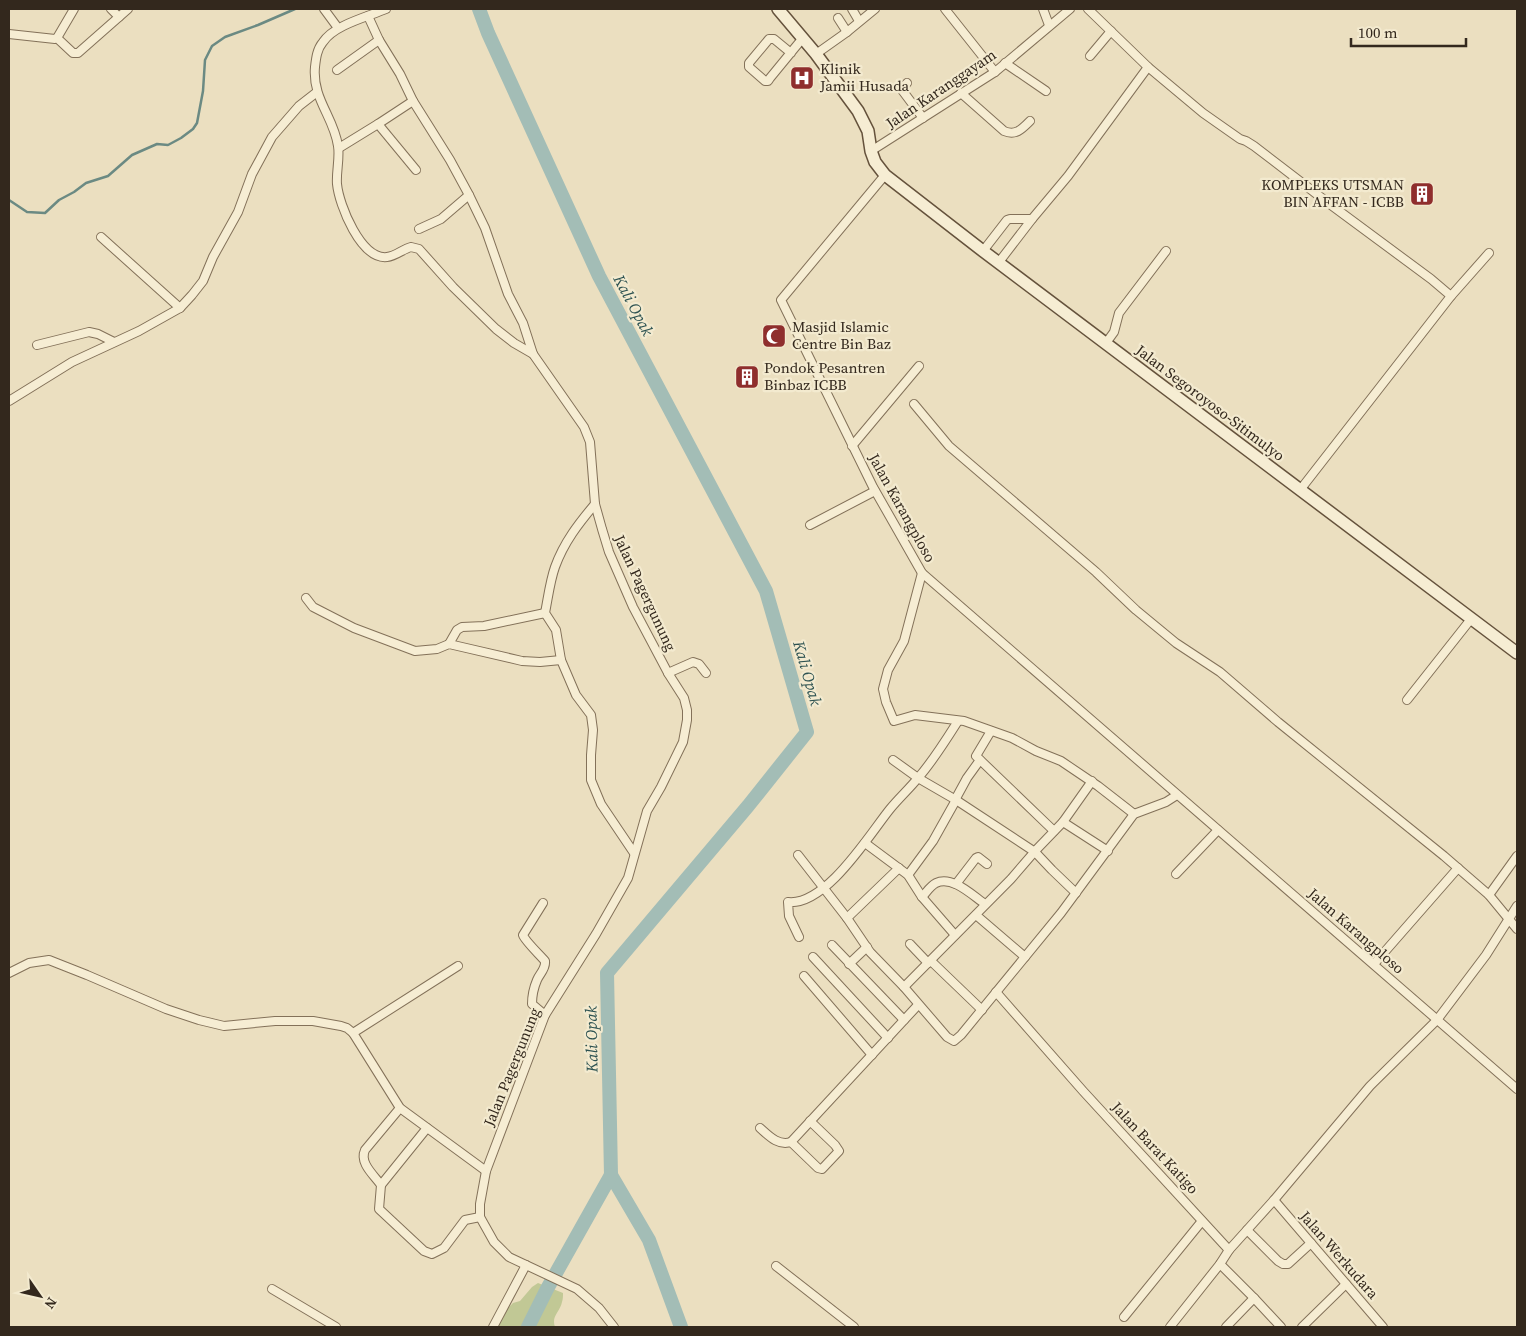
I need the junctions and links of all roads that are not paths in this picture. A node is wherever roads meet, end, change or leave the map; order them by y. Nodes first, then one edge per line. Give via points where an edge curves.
1 (74, 9) edge
2 (111, 9) edge
3 (128, 9) edge
4 (324, 9) edge
5 (386, 9) edge
6 (778, 9) edge
7 (852, 9) edge
8 (875, 9) edge
9 (945, 9) edge
10 (1043, 9) edge
11 (1070, 9) edge
12 (1088, 9) edge
13 (368, 16) junction
14 (119, 17) junction
15 (838, 18) dead end
16 (859, 21) junction
17 (1049, 25) junction
18 (338, 28) junction
19 (1111, 31) junction
20 (847, 32) junction
21 (9, 34) edge
22 (57, 38) junction
23 (802, 39) junction
24 (379, 40) junction
25 (791, 53) junction
26 (816, 54) junction
27 (1090, 56) dead end
28 (1005, 63) junction
29 (1148, 67) junction
30 (337, 70) dead end
31 (994, 72) junction
32 (908, 83) dead end
33 (1046, 91) dead end
34 (317, 92) junction
35 (962, 94) junction
36 (412, 101) junction
37 (924, 118) junction
38 (1030, 121) dead end
39 (378, 124) junction
40 (339, 148) junction
41 (871, 151) junction
42 (416, 170) dead end
43 (885, 175) junction
44 (469, 196) junction
45 (1032, 219) junction
46 (419, 228) dead end
47 (101, 237) dead end
48 (983, 251) junction
49 (1166, 251) dead end
50 (1489, 253) dead end
51 (999, 262) junction
52 (1451, 296) junction
53 (180, 308) junction
54 (114, 342) junction
55 (1106, 343) junction
56 (37, 344) dead end
57 (534, 354) junction
58 (919, 366) dead end
59 (9, 401) edge
60 (914, 404) dead end
61 (852, 446) junction
62 (1300, 490) junction
63 (875, 491) junction
64 (596, 504) junction
65 (810, 525) dead end
66 (922, 572) junction
67 (306, 598) dead end
68 (545, 613) junction
69 (1471, 618) junction
70 (449, 644) junction
71 (1517, 653) edge
72 (561, 660) junction
73 (668, 673) junction
74 (706, 673) dead end
75 (1407, 700) dead end
76 (958, 721) junction
77 (991, 731) junction
78 (894, 760) dead end
79 (980, 760) junction
80 (918, 778) junction
81 (1092, 781) junction
82 (1177, 795) junction
83 (956, 800) junction
84 (1134, 814) junction
85 (1063, 822) junction
86 (1218, 830) junction
87 (1054, 831) junction
88 (865, 843) junction
89 (1108, 851) junction
90 (1035, 852) junction
91 (634, 853) junction
92 (798, 855) dead end
93 (1517, 856) edge
94 (987, 864) dead end
95 (899, 868) junction
96 (1458, 868) junction
97 (1176, 874) dead end
98 (908, 875) junction
99 (956, 884) junction
100 (824, 888) junction
101 (1076, 893) junction
102 (1489, 895) junction
103 (922, 897) junction
104 (544, 904) dead end
105 (985, 904) junction
106 (1517, 906) edge
107 (976, 915) junction
108 (847, 918) junction
109 (1508, 918) junction
110 (1517, 929) edge
111 (956, 935) junction
112 (798, 937) dead end
113 (910, 944) dead end
114 (832, 946) dead end
115 (867, 947) junction
116 (813, 957) dead end
117 (1025, 957) junction
118 (929, 962) junction
119 (849, 964) junction
120 (1374, 964) junction
121 (458, 966) dead end
122 (9, 973) edge
123 (804, 976) dead end
124 (904, 988) junction
125 (996, 992) junction
126 (918, 1006) junction
127 (982, 1010) junction
128 (545, 1016) junction
129 (904, 1020) junction
130 (1436, 1020) junction
131 (353, 1033) junction
132 (888, 1038) junction
133 (872, 1055) junction
134 (1517, 1089) edge
135 (400, 1108) junction
136 (810, 1121) junction
137 (427, 1128) junction
138 (760, 1128) dead end
139 (791, 1142) junction
140 (486, 1171) junction
141 (381, 1185) junction
142 (1274, 1200) junction
143 (480, 1217) junction
144 (1202, 1221) junction
145 (1247, 1230) junction
146 (1311, 1243) junction
147 (1229, 1250) junction
148 (1220, 1264) junction
149 (526, 1265) junction
150 (776, 1266) dead end
151 (1346, 1284) junction
152 (272, 1289) dead end
153 (1254, 1298) junction
154 (1124, 1317) dead end
155 (336, 1327) edge
156 (493, 1327) edge
157 (614, 1327) edge
158 (854, 1327) edge
159 (1170, 1327) edge
160 (1226, 1327) edge
161 (1281, 1327) edge
162 (1302, 1327) edge
163 (1383, 1327) edge

1 - 22 street
2 - 14 street
3 - 14 street
4 - 18 street
5 - 13 street, Jalan Pagergunung
6 - 23 main road
7 - 16 street
8 - 16 street
9 - 31 street
10 - 17 street
11 - 17 street, Jalan Karanggayam
12 - 19 street
13 - 18 street, Jalan Pagergunung
13 - 24 street
14 - 22 street via 78,53 73,53
15 - 20 street
16 - 20 street
17 - 28 street, Jalan Karanggayam
18 - 34 street, Jalan Pagergunung via 323,42 316,58
19 - 27 street
19 - 29 street
20 - 26 street
21 - 22 street
23 - 25 street
23 - 26 main road
24 - 30 street
24 - 36 street
25 - 25 street via 768,81 749,66 769,39 774,39
26 - 41 main road via 858,111 868,131
28 - 31 street, Jalan Karanggayam
28 - 33 street
29 - 45 street via 1068,176
29 - 52 street via 1203,114 1254,146
31 - 35 street, Jalan Karanggayam
32 - 37 street via 902,90
34 - 40 street, Jalan Pagergunung
34 - 53 street via 299,106 272,137 202,281
35 - 37 street, Jalan Karanggayam
35 - 38 street via 1004,131 1019,132
36 - 39 street
36 - 44 street
37 - 41 street, Jalan Karanggayam
39 - 40 street
39 - 42 street
40 - 57 street, Jalan Pagergunung via 336,172 338,197 365,248 386,257 407,248 419,249 496,329
41 - 43 main road
43 - 48 main road, Jalan Segoroyoso-Sitimulyo
43 - 61 street, Jalan Karangploso via 781,300
44 - 46 street via 441,219
44 - 57 street via 488,235 508,294
45 - 48 street via 1007,220
45 - 51 street
47 - 53 street
48 - 51 main road, Jalan Segoroyoso-Sitimulyo
49 - 55 street via 1118,313 1114,332
50 - 52 street
51 - 55 main road, Jalan Segoroyoso-Sitimulyo
52 - 62 street
53 - 54 street
54 - 56 street via 89,332
54 - 59 street via 72,362
55 - 62 main road, Jalan Segoroyoso-Sitimulyo
57 - 64 street, Jalan Pagergunung via 587,434
58 - 61 street
60 - 96 street via 949,446 1136,610 1176,643 1220,672
61 - 63 street, Jalan Karangploso
62 - 69 main road, Jalan Segoroyoso-Sitimulyo
63 - 65 street
63 - 66 street, Jalan Karangploso
64 - 68 street via 565,544 555,568
64 - 73 street, Jalan Pagergunung via 609,552 633,607
66 - 76 street via 904,642 888,670 883,689 886,702 894,720 915,715
66 - 82 street, Jalan Karangploso
67 - 70 street via 314,607 354,628 415,651
68 - 70 street via 484,626 462,627
68 - 72 street via 556,630
69 - 71 main road, Jalan Segoroyoso-Sitimulyo
69 - 75 street
70 - 72 street via 522,660
72 - 91 street via 576,695 591,715 592,780 600,804
73 - 74 street via 693,662
73 - 91 street, Jalan Pagergunung via 684,698 686,728 683,742 646,811
76 - 77 street
76 - 80 street
77 - 79 street via 976,756
77 - 81 street via 1061,761
78 - 80 street
79 - 83 street
79 - 87 street
80 - 83 street
80 - 88 street via 891,807
81 - 84 street
81 - 85 street
82 - 84 street
82 - 86 street, Jalan Karangploso
83 - 90 street
83 - 98 street via 933,841
84 - 89 street
85 - 87 street
85 - 89 street
86 - 97 street
86 - 120 street, Jalan Karangploso
87 - 90 street
88 - 95 street
88 - 100 street
89 - 101 street
90 - 101 street
90 - 105 street
91 - 128 street, Jalan Pagergunung via 628,878
92 - 100 street
93 - 102 street
94 - 99 street via 976,858
95 - 98 street
95 - 108 street
96 - 102 street
96 - 120 street
98 - 103 street
99 - 103 street via 937,882
99 - 105 street
100 - 108 street
100 - 112 street via 800,902 788,902 789,916
101 - 117 street
102 - 109 street
103 - 111 street
104 - 128 street via 523,935 545,961 532,996 532,1004
105 - 107 street
106 - 109 street
107 - 111 street
107 - 117 street
108 - 115 street
109 - 110 street
109 - 130 street via 1486,955
111 - 118 street
113 - 118 street
114 - 119 street
115 - 119 street
115 - 124 street
116 - 132 street
117 - 125 street
118 - 124 street
118 - 127 street
119 - 129 street
120 - 130 street, Jalan Karangploso
121 - 131 street
122 - 131 street via 29,963 49,960 199,1020 224,1026 313,1021 341,1026
123 - 133 street
124 - 126 street
125 - 127 street
125 - 144 street, Jalan Barat Katigo
126 - 127 street via 946,1037 954,1040
126 - 129 street
128 - 140 street, Jalan Pagergunung
129 - 132 street
130 - 134 street, Jalan Karangploso
130 - 142 street via 1370,1086
131 - 135 street
132 - 133 street
133 - 136 street
135 - 137 street
135 - 141 street via 363,1154 363,1161
136 - 139 street
136 - 139 street via 838,1149 838,1154 819,1169
137 - 140 street
137 - 141 street
138 - 139 street via 778,1142
140 - 143 street, Jalan Pagergunung
141 - 143 street via 379,1209 424,1251 432,1254 444,1248 466,1220
142 - 145 street
142 - 146 street, Jalan Werkudara
143 - 149 street via 494,1242 509,1257
144 - 147 street, Jalan Barat Katigo
144 - 154 street
145 - 146 street via 1283,1264 1288,1264
145 - 147 street
146 - 151 street, Jalan Werkudara
147 - 148 street
148 - 153 street
148 - 159 street
149 - 156 street
149 - 157 street via 577,1289 599,1308
150 - 158 street
151 - 162 street
151 - 163 street, Jalan Werkudara
152 - 155 street
153 - 160 street
153 - 161 street

